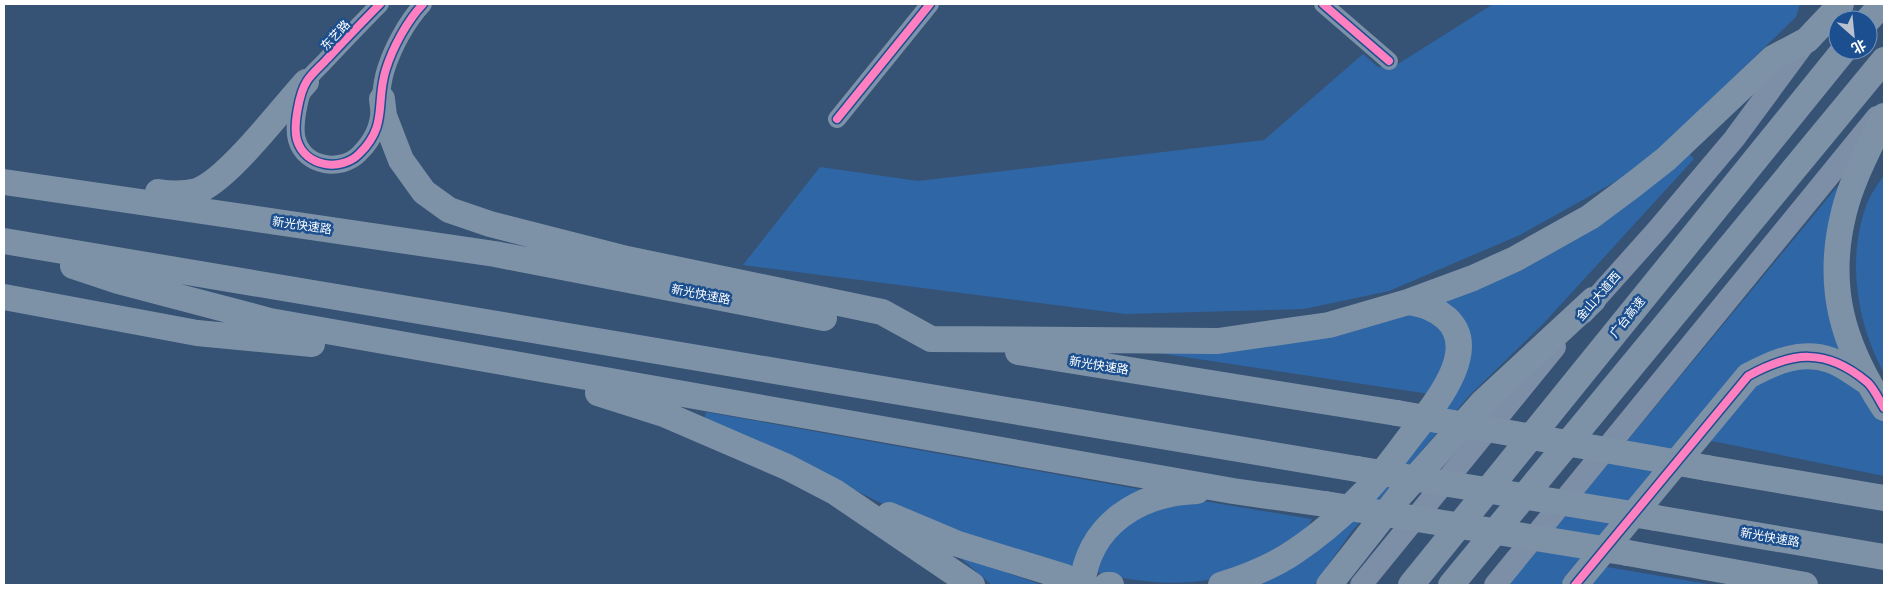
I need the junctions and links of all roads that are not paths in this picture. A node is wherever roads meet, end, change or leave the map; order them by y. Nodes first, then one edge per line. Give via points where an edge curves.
1 (380, 4) edge
2 (423, 4) edge
3 (930, 4) edge
4 (1323, 4) edge
5 (1831, 4) edge
6 (1841, 4) edge
7 (1807, 40) junction
8 (1836, 60) edge
9 (1884, 60) edge
10 (1389, 61) dead end
11 (306, 82) junction
12 (382, 99) junction
13 (1884, 108) edge
14 (1884, 116) edge
15 (837, 118) dead end
16 (5, 182) edge
17 (4, 242) edge
18 (4, 297) edge
19 (1593, 300) junction
20 (1408, 302) junction
21 (931, 339) junction
22 (398, 343) junction
23 (510, 365) junction
24 (1868, 382) junction
25 (1884, 408) edge
26 (1233, 491) junction
27 (835, 492) junction
28 (1884, 498) edge
29 (1884, 557) edge
30 (1074, 581) edge
31 (972, 585) edge
32 (1106, 585) edge
33 (1111, 585) edge
34 (1221, 585) edge
35 (1329, 585) edge
36 (1362, 585) edge
37 (1411, 585) edge
38 (1450, 585) edge
39 (1495, 585) edge
40 (1575, 585) edge
41 (1805, 585) edge

1 - 11 street, 东艺路
2 - 12 street via 399,39 385,70
3 - 15 street
4 - 10 street
5 - 7 main road, 金山大道西
6 - 7 highway
7 - 19 main road, 金山大道西 via 1728,146
7 - 20 highway via 1773,58 1666,159 1590,217 1473,278
8 - 37 highway, 广台高速
9 - 38 highway
11 - 12 street via 296,117 298,142 312,159 326,165 352,160 367,146 379,121
11 - 16 highway via 234,163 214,181 196,191 169,194 47,173
12 - 21 highway via 384,116 401,160 424,192 449,210 490,224 627,259 882,312
13 - 39 main road
14 - 24 highway via 1844,211 1836,269 1843,327
16 - 21 highway, 新光快速路 via 495,254
17 - 22 highway via 118,281 270,321
17 - 29 highway, 新光快速路, bridge
18 - 22 highway via 197,333 316,345
19 - 35 highway via 1483,402 1400,495
19 - 36 main road, 金山大道西
20 - 21 highway via 1329,325 1218,341
20 - 34 highway via 1423,304 1439,312 1450,322 1458,337 1459,352 1438,400 1369,488 1324,528 1293,553 1251,575
21 - 28 highway, 新光快速路, bridge via 1397,413
22 - 23 highway
23 - 26 highway via 743,403
23 - 27 highway via 664,414 788,467
24 - 25 highway
24 - 40 highway via 1831,360 1801,356 1773,362 1748,376
26 - 30 highway via 1180,492 1156,497 1130,508 1115,518 1101,534
26 - 41 highway, bridge via 1628,553
27 - 30 highway via 958,544
27 - 31 highway
32 - 33 highway

